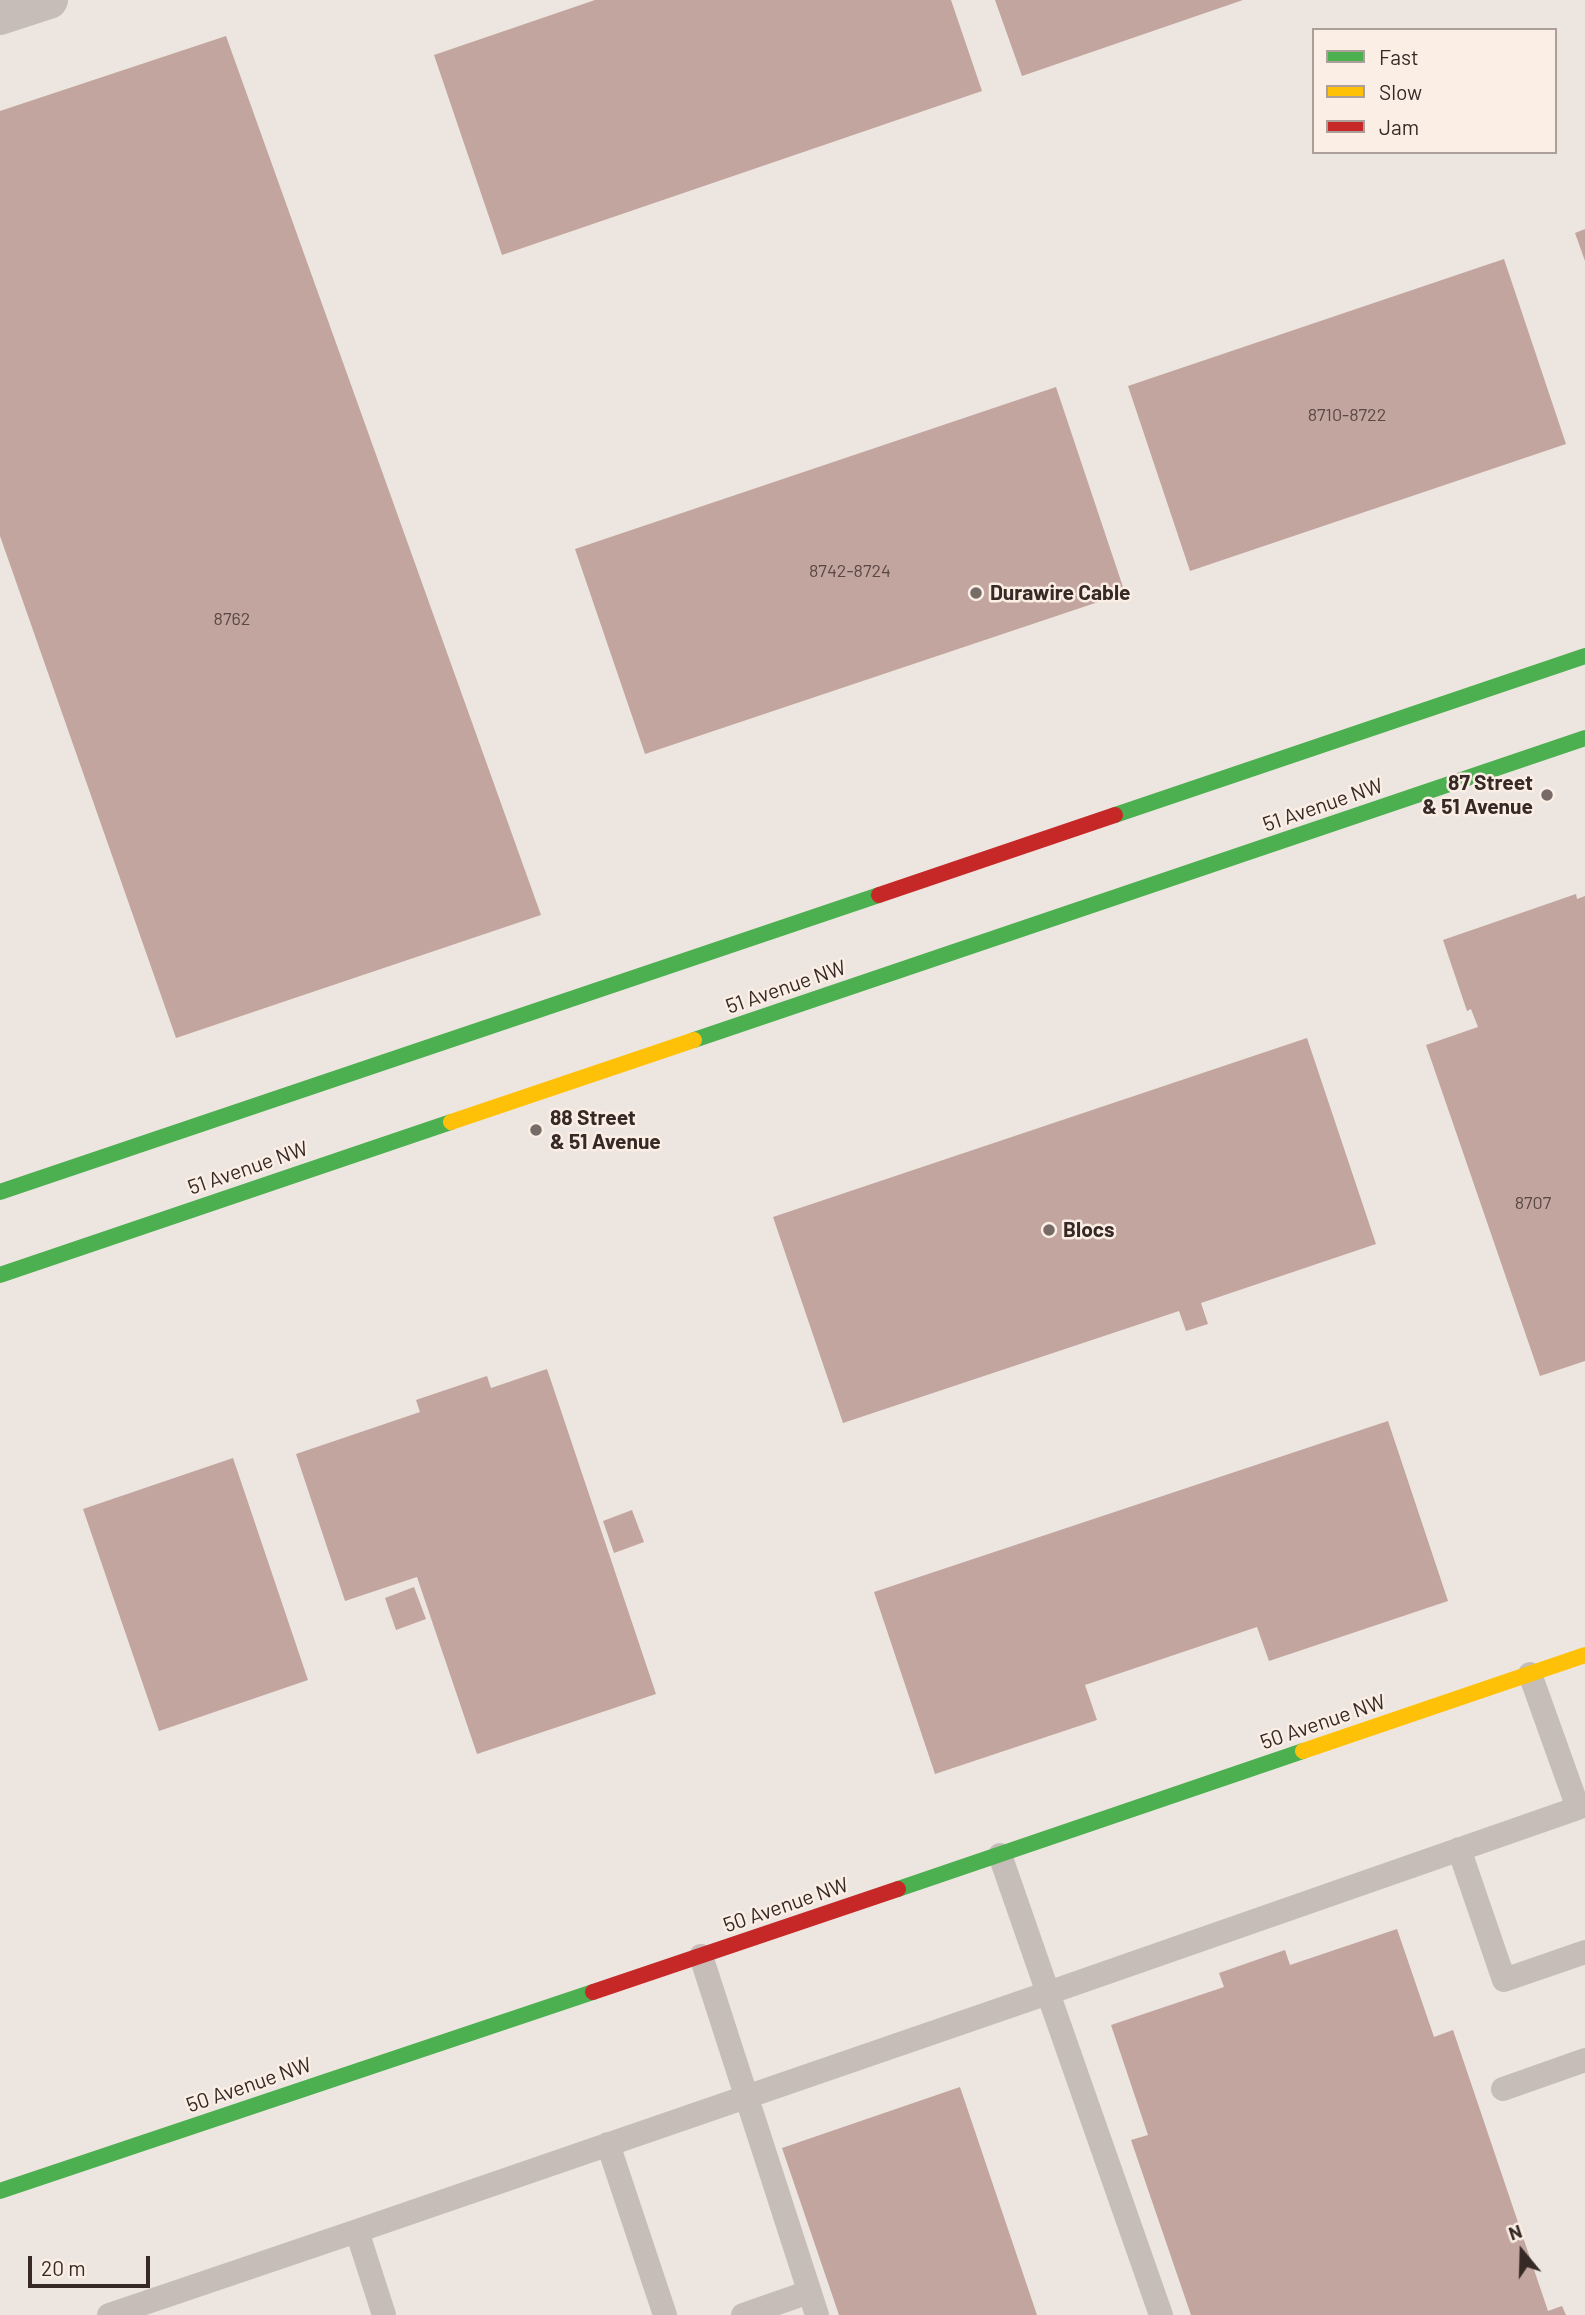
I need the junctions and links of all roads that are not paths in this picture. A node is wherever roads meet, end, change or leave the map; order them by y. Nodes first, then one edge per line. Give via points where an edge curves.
1 (49, 0) edge
2 (0, 16) edge
3 (1585, 656) edge
4 (1585, 738) edge
5 (1, 1187) edge
6 (0, 1275) edge
7 (1585, 1655) edge
8 (1530, 1674) junction
9 (1581, 1818) edge
10 (1459, 1849) junction
11 (1000, 1855) junction
12 (1585, 1952) edge
13 (701, 1956) junction
14 (1048, 1993) junction
15 (1585, 2060) edge
16 (1503, 2089) dead end
17 (747, 2098) junction
18 (608, 2144) junction
19 (0, 2191) edge
20 (357, 2231) junction
21 (813, 2304) edge
22 (110, 2315) edge
23 (384, 2315) edge
24 (665, 2315) edge
25 (743, 2315) edge
26 (1161, 2315) edge

1 - 2 street
3 - 5 main road
4 - 6 main road, 51 Avenue NW
7 - 8 main road, 50 Avenue NW
8 - 9 lane
8 - 11 main road, 50 Avenue NW
9 - 10 lane
10 - 12 lane via 1504,1980
10 - 14 lane
11 - 13 main road, 50 Avenue NW
11 - 14 lane
13 - 17 lane
13 - 19 main road, 50 Avenue NW
14 - 17 lane
14 - 26 lane
15 - 16 lane
17 - 18 lane
17 - 21 lane
18 - 20 lane
18 - 24 lane
20 - 22 lane
20 - 23 lane
21 - 25 lane

